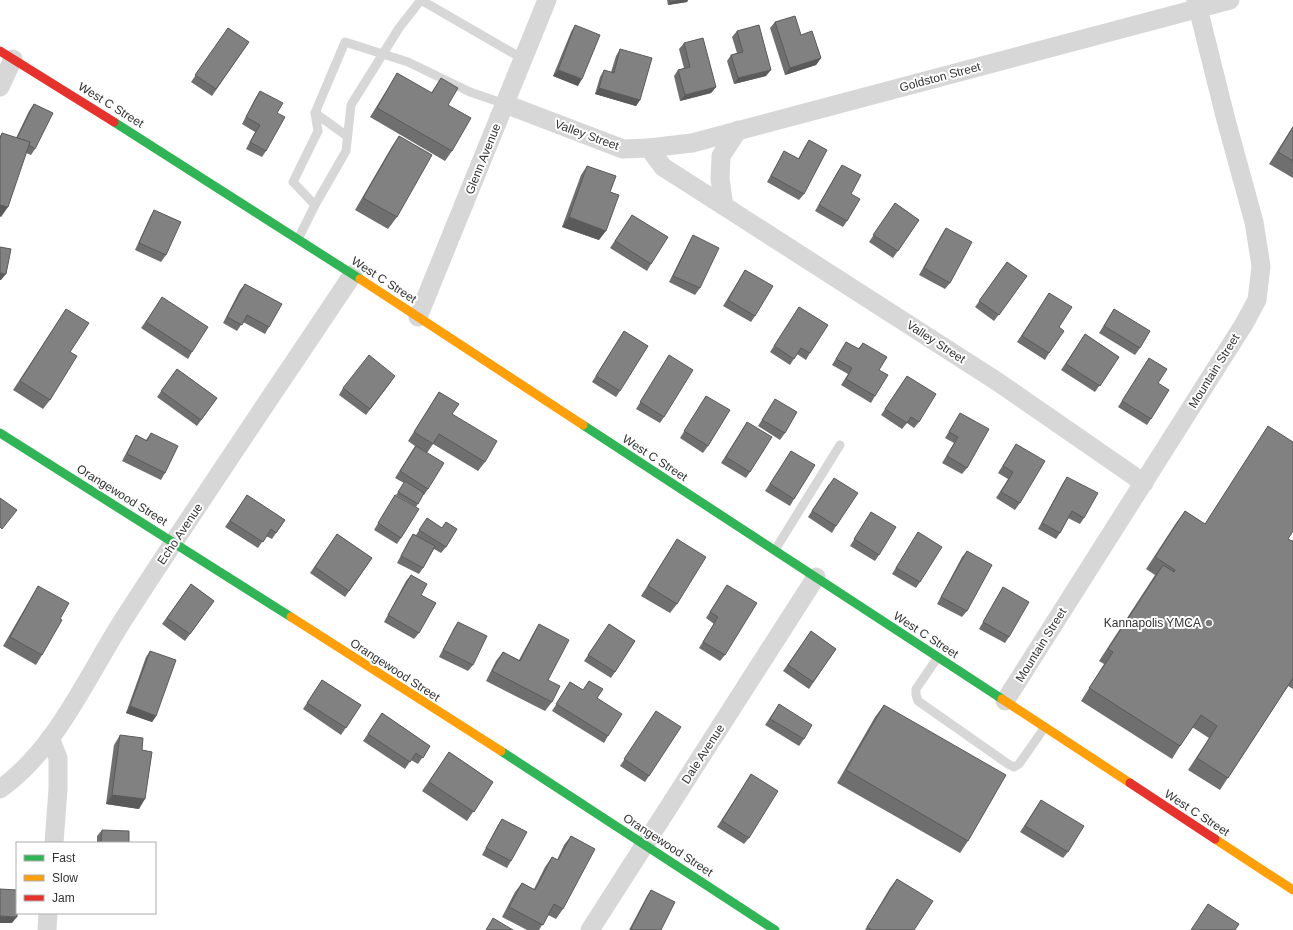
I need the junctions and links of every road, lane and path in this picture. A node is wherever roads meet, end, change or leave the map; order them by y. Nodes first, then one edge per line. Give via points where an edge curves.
1 (547, 0) edge
2 (1230, 0) edge
3 (1197, 4) edge
4 (6, 55) edge
5 (383, 55) junction
6 (523, 59) junction
7 (0, 87) edge
8 (505, 104) junction
9 (315, 113) junction
10 (738, 130) junction
11 (347, 136) junction
12 (649, 148) junction
13 (315, 205) junction
14 (724, 206) junction
15 (298, 239) junction
16 (353, 274) junction
17 (418, 317) junction
18 (0, 433) edge
19 (840, 446) dead end
20 (1144, 483) junction
21 (174, 542) junction
22 (775, 550) junction
23 (816, 577) junction
24 (938, 657) junction
25 (1005, 701) junction
26 (1045, 727) junction
27 (50, 738) junction
28 (0, 789) edge
29 (54, 842) edge
30 (645, 844) junction
31 (1293, 890) edge
32 (48, 914) edge
33 (47, 930) edge
34 (590, 930) edge
35 (775, 930) edge

1 - 6 street, Glenn Avenue
2 - 3 street, Goldston Street
3 - 10 street, Goldston Street
3 - 20 street, Mountain Street via 1254,222 1261,266 1256,300 1244,324
4 - 7 street
4 - 15 main road, West C Street
5 - 6 lane via 399,28 421,0
5 - 8 lane via 408,62 470,92
5 - 9 lane via 345,42
5 - 11 lane via 351,105
6 - 8 street, Glenn Avenue
8 - 12 street, Valley Street via 623,149
8 - 17 street, Glenn Avenue
9 - 11 lane
9 - 13 lane via 318,131 293,182
10 - 12 street, Goldston Street via 692,143
10 - 14 street via 721,156 720,180
11 - 13 lane via 346,151
12 - 14 street, Valley Street via 663,167
13 - 15 lane
14 - 20 street, Valley Street via 998,382
15 - 16 main road, West C Street
16 - 17 main road, West C Street
16 - 21 street, Echo Avenue
17 - 22 main road, West C Street
18 - 21 main road, Orangewood Street
19 - 22 lane
20 - 25 street, Mountain Street
21 - 27 street, Echo Avenue
21 - 30 main road, Orangewood Street
22 - 23 main road, West C Street
23 - 24 main road, West C Street
23 - 30 street, Dale Avenue
24 - 25 main road, West C Street
24 - 26 lane via 916,689 918,701 1008,764 1019,764
25 - 26 main road, West C Street
26 - 31 main road, West C Street
27 - 28 street, Echo Avenue via 24,768
27 - 29 street via 58,758
30 - 34 street, Dale Avenue
30 - 35 main road, Orangewood Street
32 - 33 street

